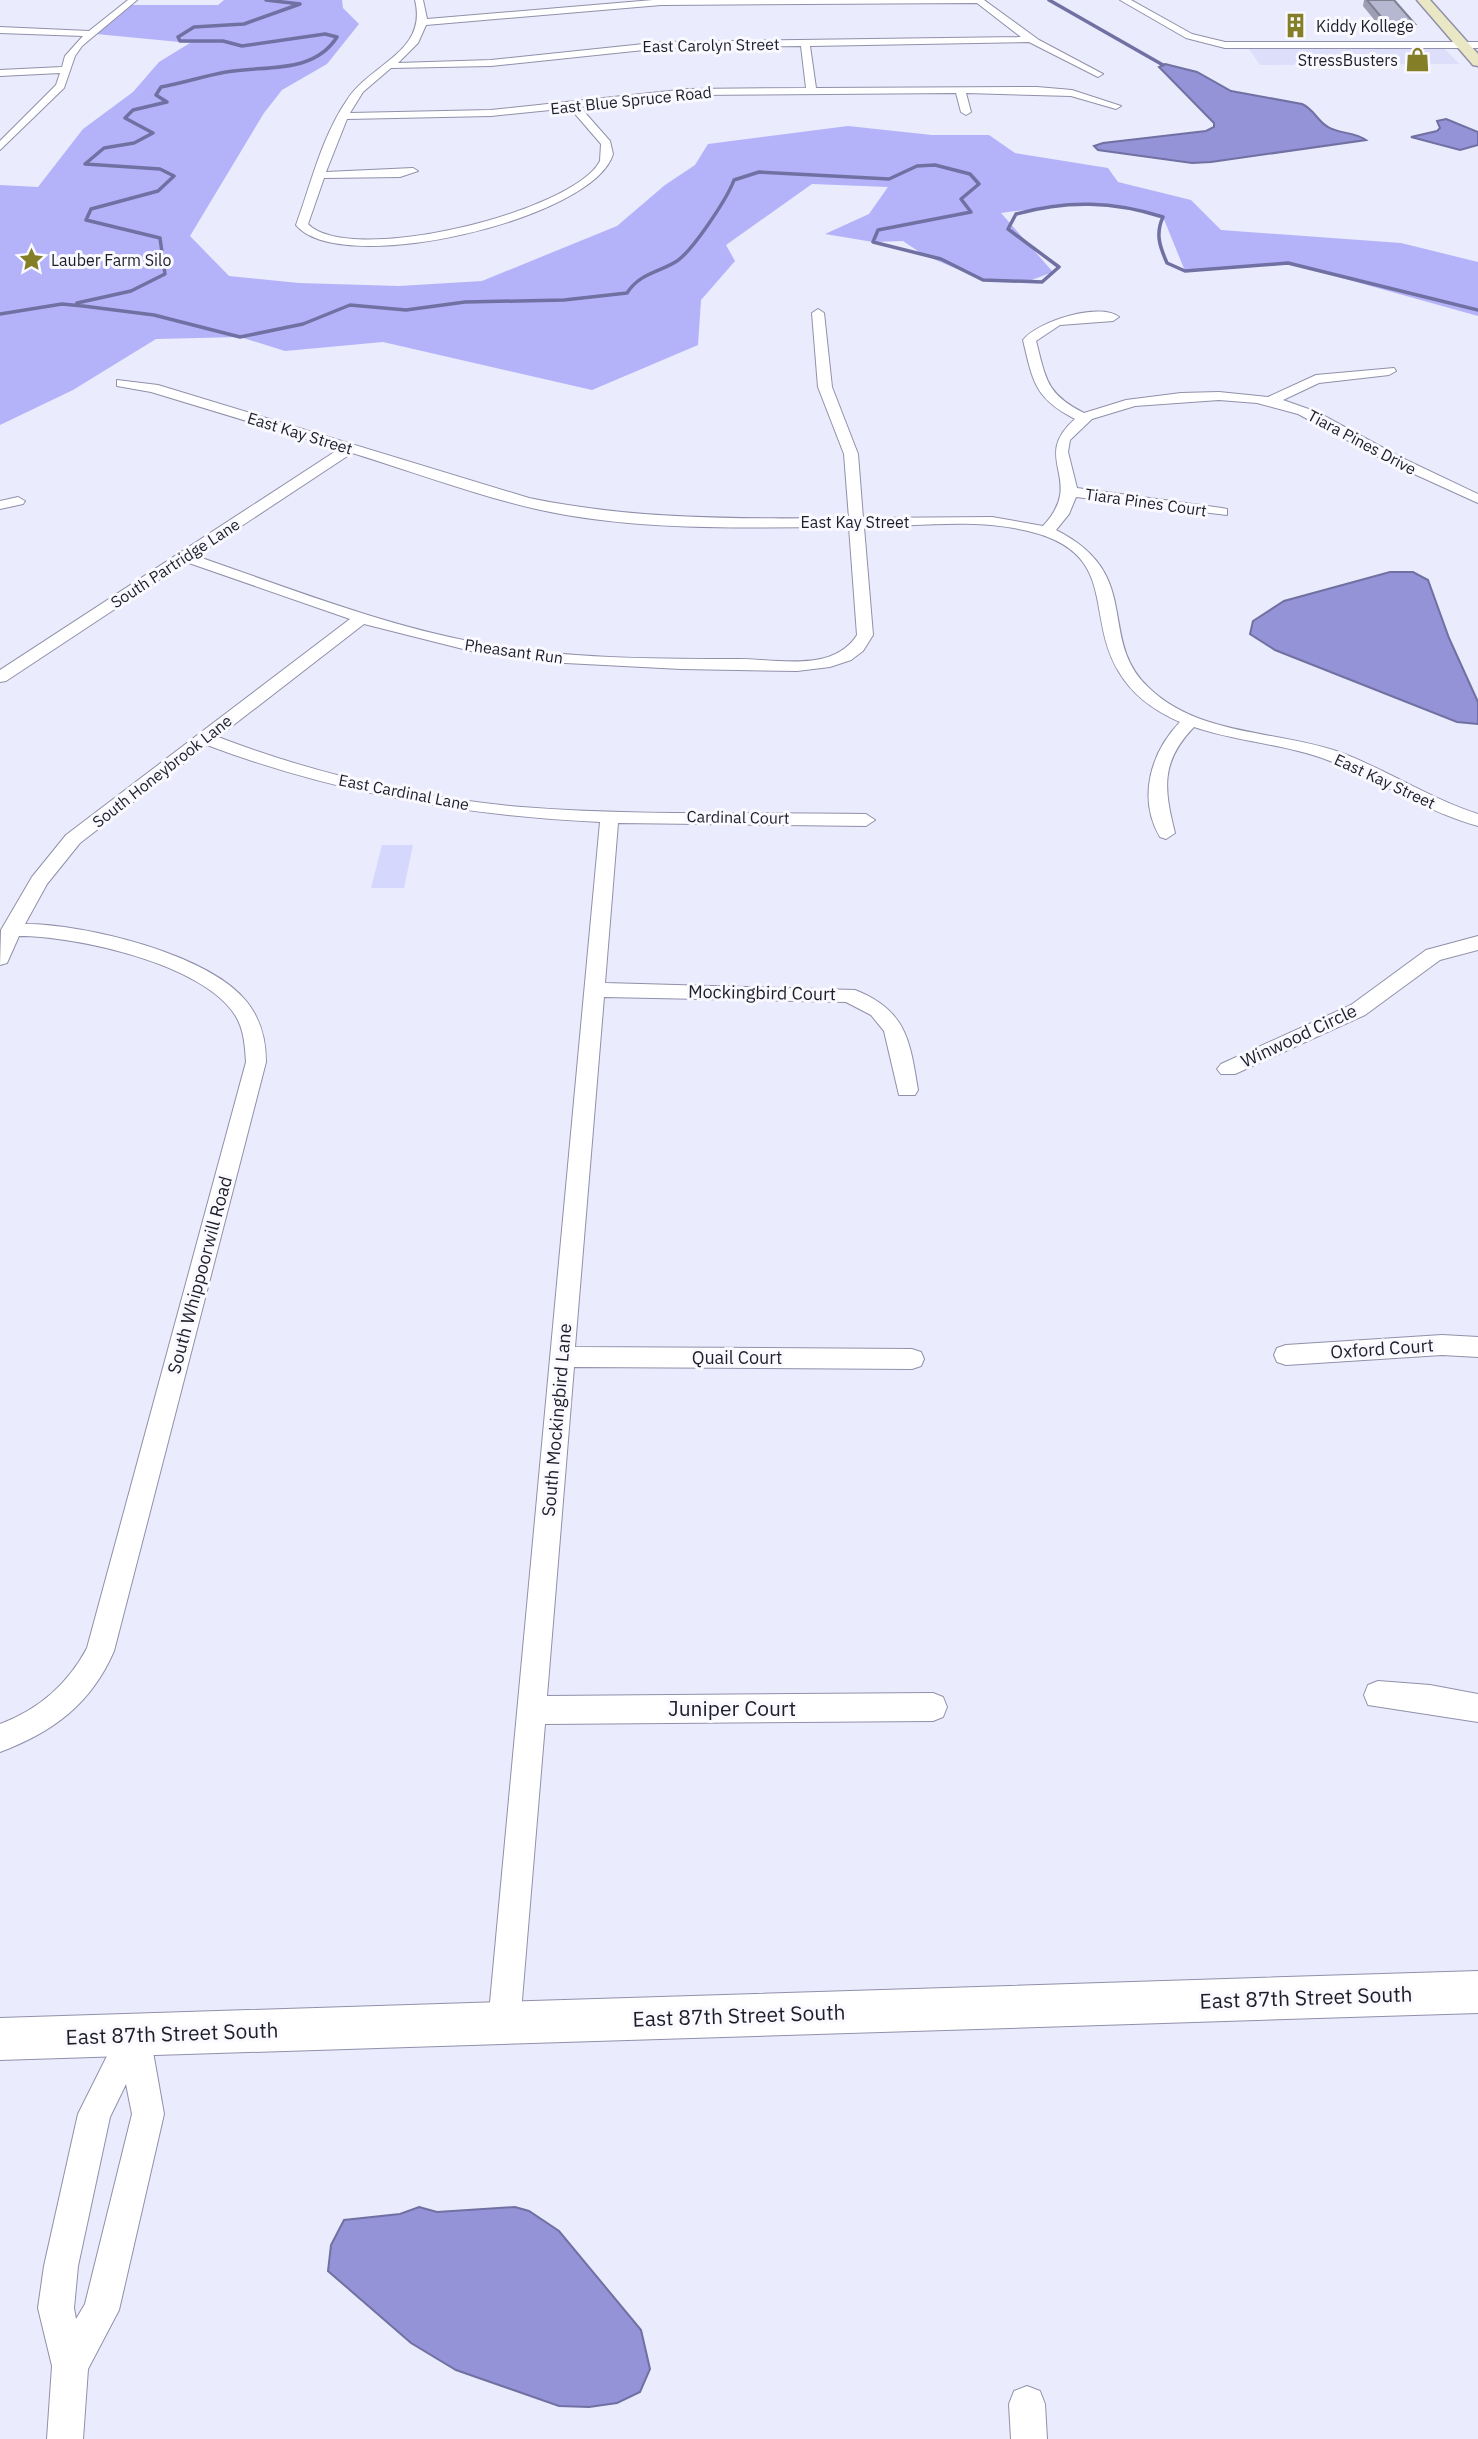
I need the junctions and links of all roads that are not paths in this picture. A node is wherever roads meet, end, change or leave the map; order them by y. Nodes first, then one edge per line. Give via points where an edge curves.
1 (133, 0) edge
2 (419, 0) edge
3 (547, 0) edge
4 (979, 0) edge
5 (1124, 0) edge
6 (1423, 0) edge
7 (557, 10) junction
8 (424, 22) junction
9 (0, 30) edge
10 (91, 34) junction
11 (1035, 39) junction
12 (805, 44) junction
13 (1473, 46) edge
14 (1478, 62) edge
15 (387, 65) junction
16 (66, 70) junction
17 (0, 73) edge
18 (1098, 74) dead end
19 (960, 90) junction
20 (767, 91) junction
21 (811, 91) junction
22 (768, 104) dead end
23 (573, 105) junction
24 (1116, 106) dead end
25 (966, 112) dead end
26 (344, 116) junction
27 (0, 126) edge
28 (19, 126) junction
29 (0, 147) edge
30 (413, 172) dead end
31 (321, 175) junction
32 (309, 235) joint
33 (818, 313) dead end
34 (1113, 317) dead end
35 (1390, 371) dead end
36 (122, 383) dead end
37 (1270, 401) junction
38 (1084, 418) junction
39 (350, 448) junction
40 (1071, 492) junction
41 (1478, 499) edge
42 (18, 501) dead end
43 (0, 505) edge
44 (1222, 512) dead end
45 (856, 522) junction
46 (1046, 531) junction
47 (185, 557) junction
48 (363, 617) junction
49 (0, 677) edge
50 (1190, 721) junction
51 (205, 738) junction
52 (610, 815) junction
53 (866, 820) dead end
54 (1478, 820) edge
55 (1166, 833) dead end
56 (12, 930) junction
57 (1478, 943) edge
58 (0, 958) edge
59 (595, 990) junction
60 (1228, 1069) dead end
61 (907, 1090) dead end
62 (1478, 1347) edge
63 (1286, 1355) dead end
64 (563, 1357) junction
65 (912, 1359) dead end
66 (1378, 1695) dead end
67 (933, 1707) dead end
68 (1478, 1708) edge
69 (532, 1710) junction
70 (0, 1738) edge
71 (1478, 1992) edge
72 (504, 2024) junction
73 (134, 2035) junction
74 (0, 2039) edge
75 (69, 2366) junction
76 (65, 2439) edge

1 - 10 street
2 - 8 street
3 - 7 street
4 - 7 street via 661,2
4 - 11 street
5 - 13 street via 1189,36 1213,43
6 - 13 main road
7 - 8 street
8 - 15 street via 417,39
9 - 10 street
10 - 16 street via 73,50
11 - 12 street, East Carolyn Street
11 - 18 street
12 - 15 street, East Carolyn Street via 638,47 448,68
12 - 21 street
13 - 14 main road
15 - 26 street via 354,95
16 - 17 street
16 - 28 street via 55,94
19 - 21 street, East Blue Spruce Road
19 - 24 street via 1046,90
19 - 25 street
20 - 21 street, East Blue Spruce Road
20 - 22 street
20 - 23 street, East Blue Spruce Road via 676,92
23 - 26 street, East Blue Spruce Road via 491,113
23 - 32 street via 608,151 599,171 583,182 489,225 449,235 409,241 340,241
26 - 31 street
27 - 28 street
28 - 29 street
30 - 31 street
31 - 32 street via 302,225
33 - 45 street via 825,387 851,454
34 - 38 street via 1054,323 1029,340 1042,388 1058,405
35 - 37 street via 1316,379
36 - 39 street, East Kay Street via 153,388
37 - 38 street, Tiara Pines Drive via 1158,398
37 - 41 street, Tiara Pines Drive via 1319,417 1369,447
38 - 40 street via 1071,428 1061,447
39 - 45 street, East Kay Street via 526,502 584,514 673,522
39 - 47 street, South Partridge Lane
40 - 44 street, Tiara Pines Court
40 - 46 street via 1066,510
42 - 43 street
45 - 46 street, East Kay Street via 975,522
45 - 48 street, Pheasant Run via 865,635 854,652 836,660 814,664 579,661 460,644
46 - 50 street, East Kay Street via 1077,546 1096,565 1130,677 1155,701
47 - 48 street, Pheasant Run
47 - 49 street, South Partridge Lane
48 - 51 street, South Honeybrook Lane
50 - 54 street, East Kay Street via 1322,752
50 - 55 street via 1159,763 1156,782
51 - 52 street, East Cardinal Lane via 295,769 404,795 517,811
51 - 56 street, South Honeybrook Lane via 73,839 34,884
52 - 53 street, Cardinal Court
52 - 59 street, South Mockingbird Lane
56 - 58 street, South Honeybrook Lane
56 - 70 street, South Whippoorwill Road via 70,931 109,938 216,985 242,1009 252,1028 256,1062 100,1651 84,1680 60,1706 29,1727
57 - 60 street, Winwood Circle via 1433,956 1357,1010
59 - 61 street, Mockingbird Court via 855,997 874,1006 895,1028
59 - 64 street, South Mockingbird Lane
62 - 63 street, Oxford Court
64 - 65 street, Quail Court
64 - 69 street, South Mockingbird Lane
66 - 68 street
67 - 69 street, Juniper Court
69 - 72 street, South Mockingbird Lane
71 - 72 street, East 87th Street South
72 - 73 street, East 87th Street South
73 - 74 street, East 87th Street South
73 - 75 street via 94,2114 61,2266 56,2308
73 - 75 street via 148,2114 102,2310
75 - 76 street

